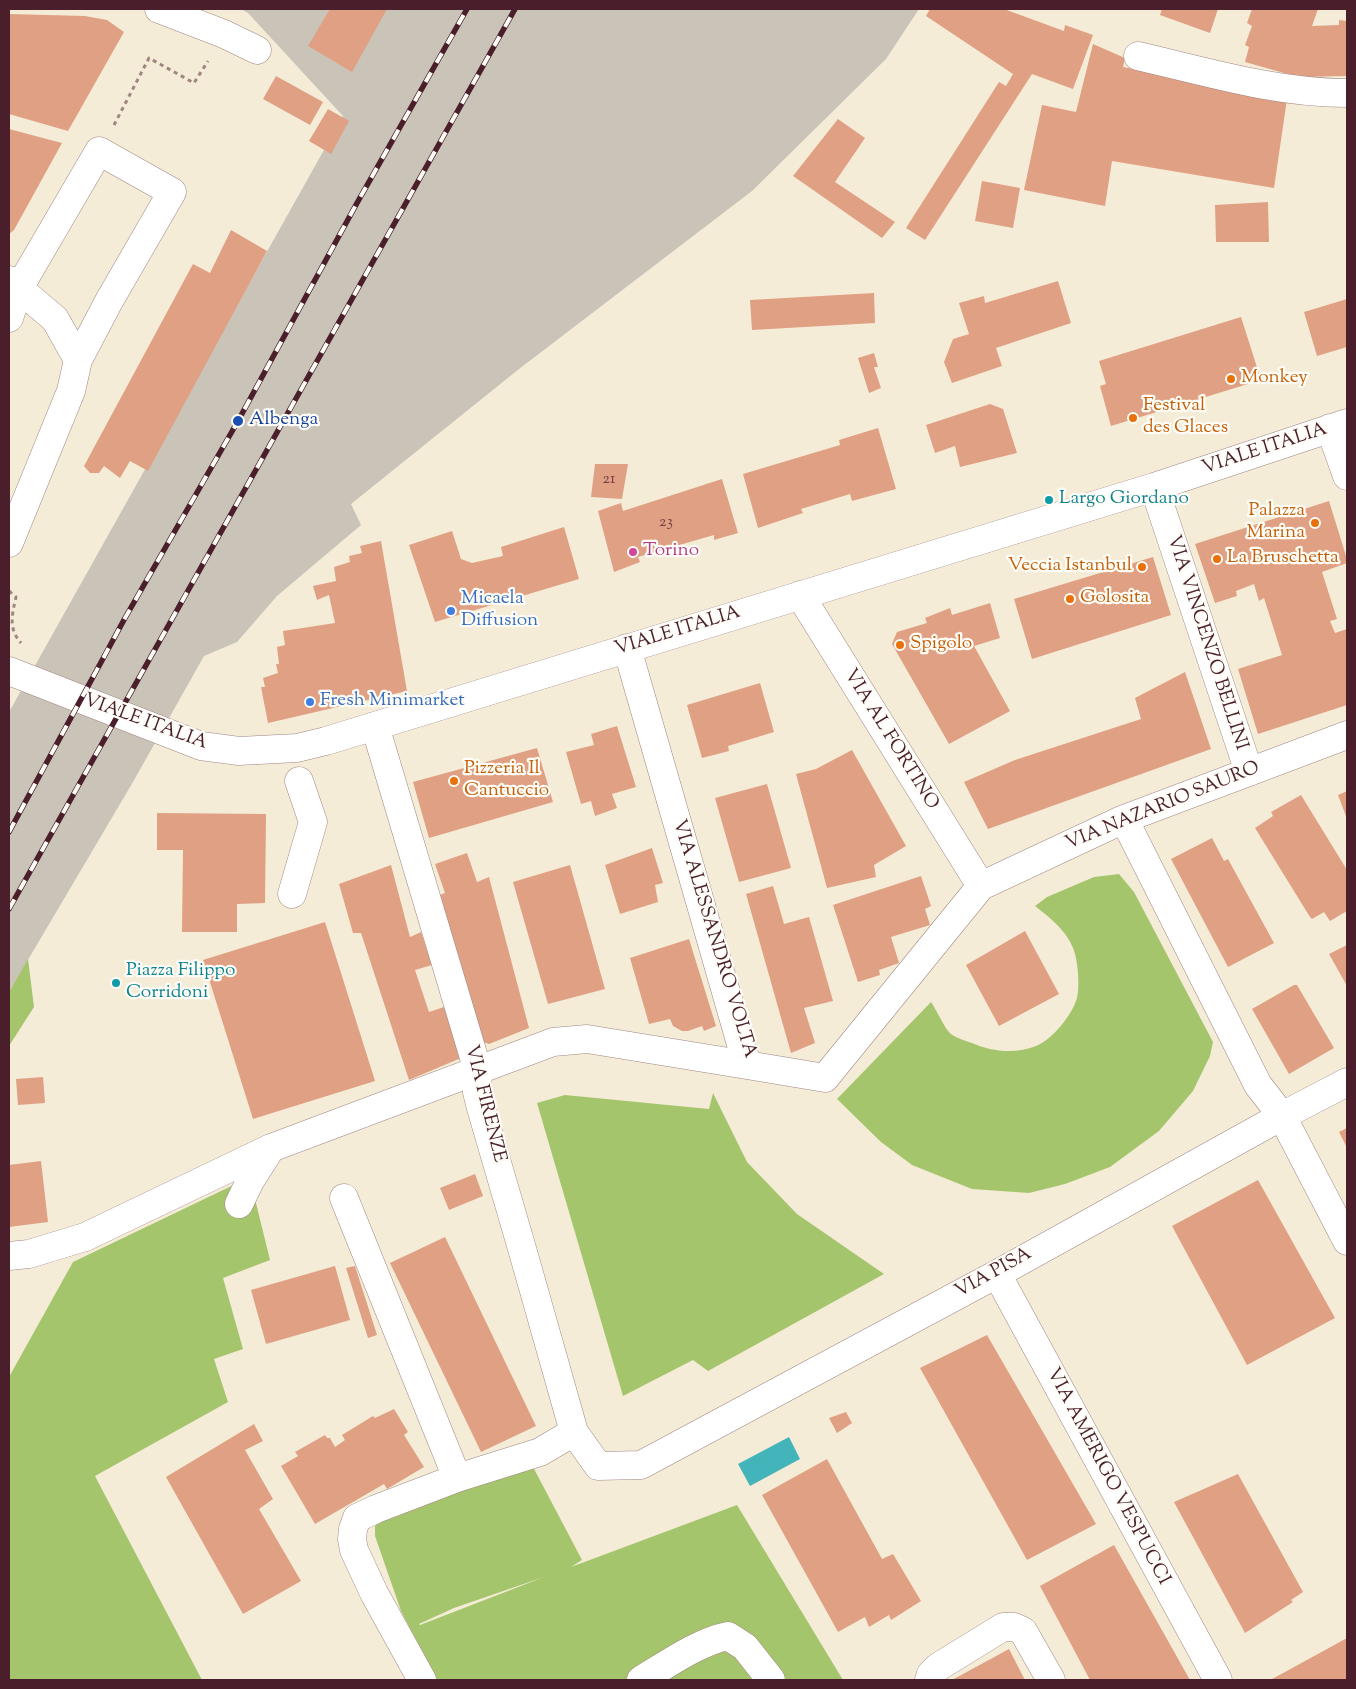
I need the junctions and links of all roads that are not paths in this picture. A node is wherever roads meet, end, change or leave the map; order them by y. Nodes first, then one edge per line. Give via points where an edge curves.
1 (159, 9) edge
2 (257, 50) dead end
3 (1138, 56) dead end
4 (1347, 93) edge
5 (14, 284) edge
6 (9, 318) edge
7 (78, 360) junction
8 (1339, 425) edge
9 (1347, 476) edge
10 (1154, 487) junction
11 (9, 543) edge
12 (800, 595) junction
13 (627, 648) junction
14 (9, 672) edge
15 (375, 726) junction
16 (1347, 735) edge
17 (1249, 772) junction
18 (299, 781) dead end
19 (1124, 819) junction
20 (980, 886) junction
21 (292, 894) dead end
22 (748, 1065) junction
23 (478, 1071) junction
24 (1347, 1082) edge
25 (1282, 1116) junction
26 (270, 1148) junction
27 (344, 1198) dead end
28 (239, 1204) dead end
29 (1347, 1241) edge
30 (9, 1256) edge
31 (997, 1274) junction
32 (574, 1432) junction
33 (641, 1465) joint
34 (457, 1478) junction
35 (422, 1680) edge
36 (641, 1680) edge
37 (771, 1680) edge
38 (929, 1680) edge
39 (1051, 1680) edge
40 (1218, 1680) edge

1 - 2 street
3 - 4 street via 1266,86
5 - 6 street
5 - 7 street via 55,319
5 - 7 street via 99,151 172,192
7 - 11 street via 71,391
8 - 9 street
8 - 10 street, VIALE ITALIA
10 - 12 street, VIALE ITALIA
10 - 17 street, VIA VINCENZO BELLINI
12 - 13 street, VIALE ITALIA
12 - 20 street, VIA AL FORTINO
13 - 15 street, VIALE ITALIA
13 - 22 street, VIA ALESSANDRO VOLTA
14 - 15 street, VIALE ITALIA via 201,746 239,752 297,748
15 - 23 street, VIA FIRENZE
16 - 17 street, VIA NAZARIO SAURO
17 - 19 street, VIA NAZARIO SAURO
18 - 21 street via 313,822
19 - 20 street, VIA NAZARIO SAURO
19 - 25 street via 1258,1085
20 - 22 street, VIA ALESSANDRO VOLTA via 825,1078
22 - 23 street via 587,1039 553,1042
23 - 26 street
23 - 32 street, VIA FIRENZE via 477,1092 481,1108
24 - 25 street, VIA PISA
25 - 29 street
25 - 31 street, VIA PISA
26 - 28 street
26 - 30 street via 85,1237 29,1254
27 - 34 street
31 - 33 street, VIA PISA
31 - 40 street, VIA AMERIGO VESPUCCI
32 - 33 street, VIA FIRENZE via 598,1466
32 - 34 street via 540,1452
34 - 35 street via 357,1518 353,1529 354,1550
36 - 37 street via 697,1648 728,1636 745,1647
38 - 39 street via 930,1674 938,1667 1003,1627 1023,1631

